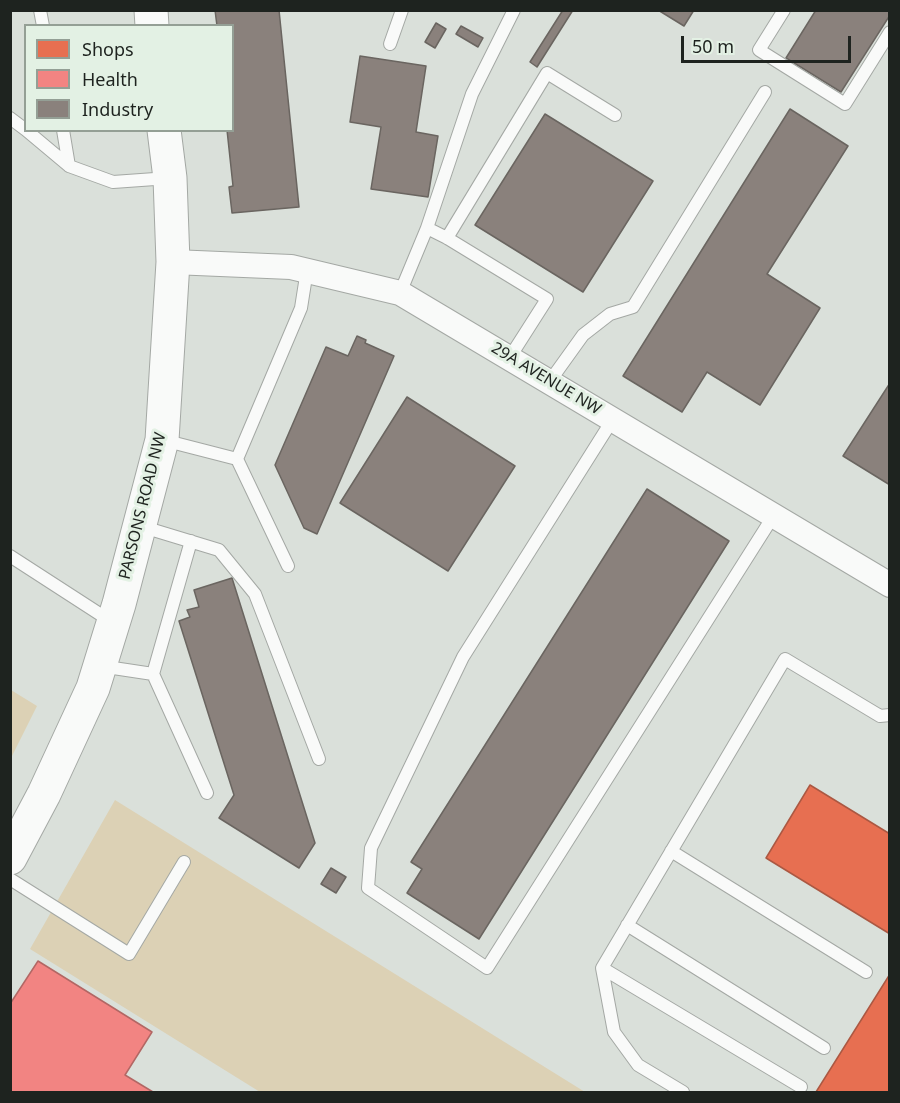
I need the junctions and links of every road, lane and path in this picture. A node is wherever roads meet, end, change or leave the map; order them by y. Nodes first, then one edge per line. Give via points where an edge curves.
1 (402, 10) edge
2 (514, 10) edge
3 (784, 10) edge
4 (890, 32) edge
5 (390, 44) dead end
6 (765, 92) dead end
7 (615, 115) dead end
8 (10, 118) edge
9 (24, 128) edge
10 (28, 132) edge
11 (63, 132) edge
12 (164, 132) edge
13 (69, 166) junction
14 (170, 178) junction
15 (427, 228) junction
16 (447, 238) junction
17 (173, 262) junction
18 (307, 270) junction
19 (400, 293) junction
20 (510, 357) junction
21 (550, 381) junction
22 (612, 419) junction
23 (162, 440) junction
24 (237, 459) junction
25 (774, 515) junction
26 (140, 526) junction
27 (191, 541) junction
28 (10, 556) edge
29 (288, 566) dead end
30 (890, 585) edge
31 (113, 623) junction
32 (100, 666) junction
33 (153, 674) junction
34 (890, 715) edge
35 (319, 759) dead end
36 (207, 793) dead end
37 (671, 851) junction
38 (10, 858) edge
39 (184, 862) dead end
40 (10, 879) edge
41 (627, 925) junction
42 (602, 968) junction
43 (866, 972) dead end
44 (824, 1048) dead end
45 (801, 1087) dead end
46 (683, 1092) edge

1 - 5 lane
2 - 15 lane via 472,94
3 - 4 lane via 759,50 845,104
6 - 21 lane via 633,307 610,314 583,335
7 - 16 lane via 547,73
8 - 9 lane
10 - 13 lane
11 - 13 lane
12 - 14 main road, PARSONS ROAD NW
13 - 14 lane via 112,182
14 - 17 main road, PARSONS ROAD NW
15 - 16 lane
15 - 19 lane
16 - 20 lane via 547,299
17 - 18 street, 29A AVENUE NW
17 - 23 main road, PARSONS ROAD NW
18 - 19 street, 29A AVENUE NW
18 - 24 lane via 301,308
19 - 20 street, 29A AVENUE NW
20 - 21 street, 29A AVENUE NW
21 - 22 street, 29A AVENUE NW
22 - 25 street, 29A AVENUE NW
22 - 25 lane via 463,657 371,848 368,888 487,968
23 - 24 lane
23 - 26 main road, PARSONS ROAD NW
24 - 29 lane
25 - 30 street, 29A AVENUE NW
26 - 27 lane
26 - 31 main road, PARSONS ROAD NW
27 - 33 lane
27 - 35 lane via 219,550 255,594
28 - 31 lane
31 - 32 main road, PARSONS ROAD NW
32 - 33 lane
32 - 38 main road, PARSONS ROAD NW via 69,743
33 - 36 lane
34 - 37 lane via 880,716 785,659
37 - 41 lane
37 - 43 lane
39 - 40 lane via 129,954
41 - 42 lane
41 - 44 lane
42 - 45 lane
42 - 46 lane via 614,1032 638,1065

